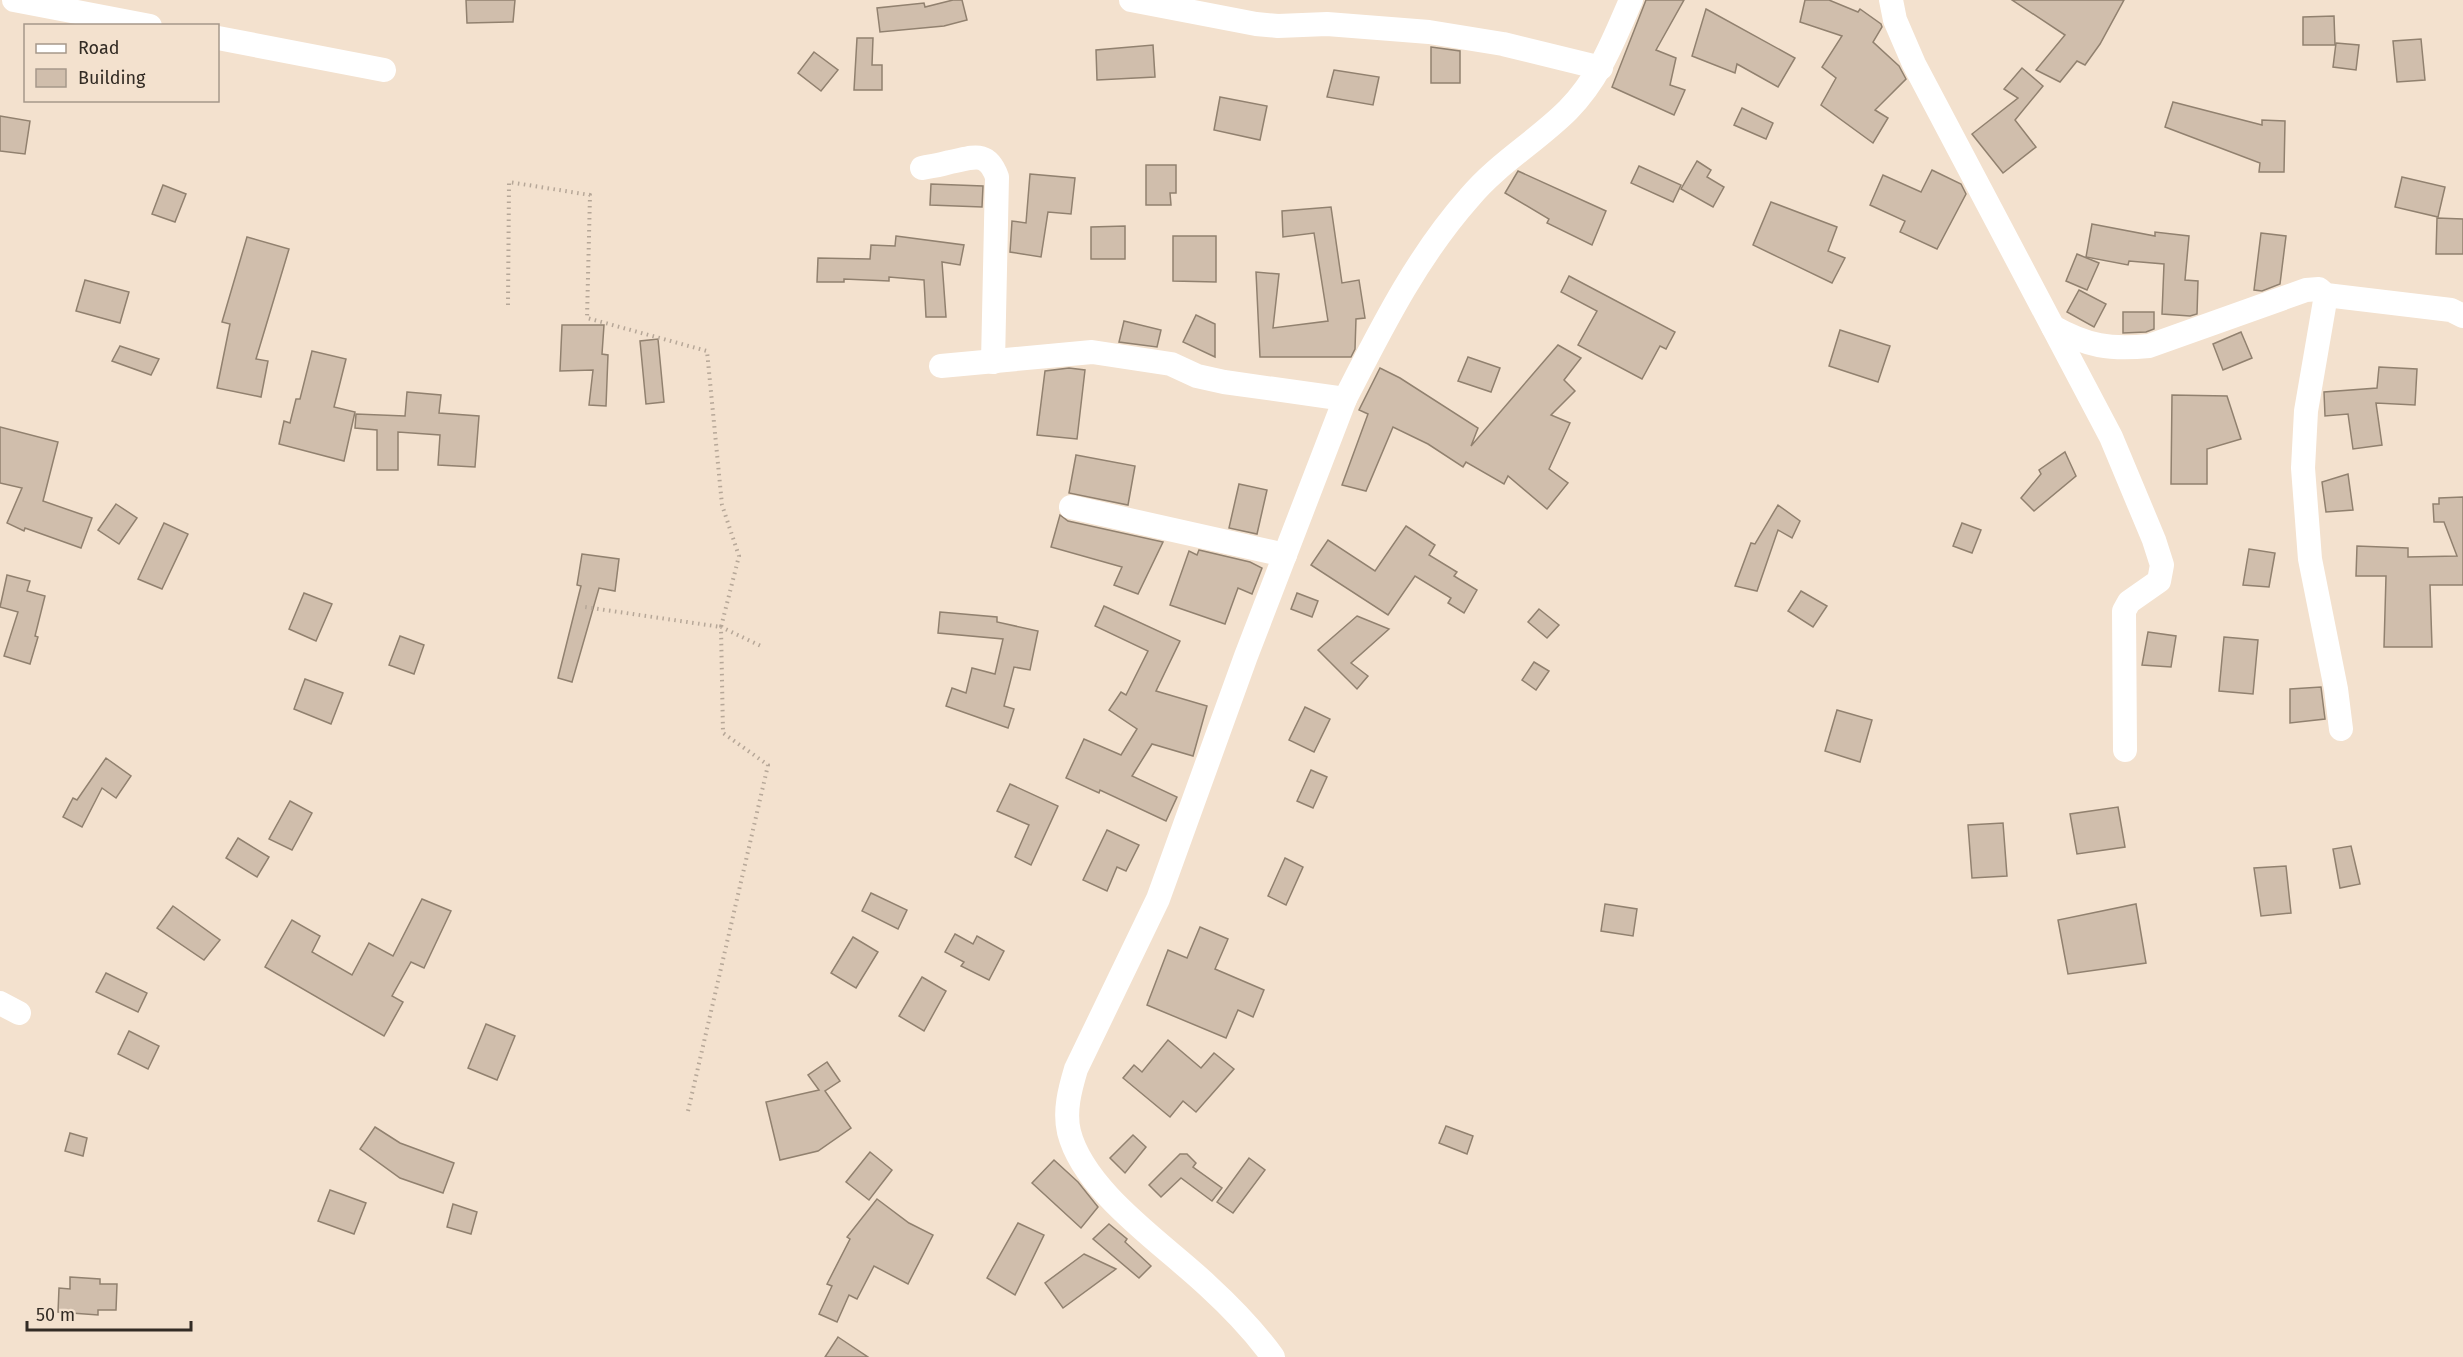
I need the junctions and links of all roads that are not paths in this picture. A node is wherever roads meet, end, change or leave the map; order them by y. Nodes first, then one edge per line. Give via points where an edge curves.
1 (14, 0) edge
2 (1131, 0) edge
3 (1631, 0) edge
4 (1891, 0) edge
5 (140, 24) edge
6 (219, 38) edge
7 (1601, 68) junction
8 (384, 70) dead end
9 (922, 168) dead end
10 (2326, 295) junction
11 (2463, 316) edge
12 (2053, 327) junction
13 (993, 362) junction
14 (941, 366) dead end
15 (1345, 399) junction
16 (1071, 507) dead end
17 (1285, 555) junction
18 (2341, 729) dead end
19 (2125, 750) dead end
20 (1273, 1357) edge

1 - 5 street
2 - 7 street via 1257,24 1327,24 1450,35
3 - 7 street
4 - 12 street via 1914,64
6 - 8 street
7 - 15 street via 1569,110 1470,195 1435,239 1401,292
9 - 13 street via 971,156 985,159 997,177
10 - 11 street via 2451,310
10 - 12 street via 2310,288 2149,346 2126,349 2079,341
10 - 18 street via 2306,411 2303,468 2310,559
12 - 19 street via 2111,437 2162,565 2159,581 2129,602 2124,611
13 - 14 street
13 - 15 street via 1092,352 1171,364 1197,376 1224,382
15 - 17 street
16 - 17 street
17 - 20 street via 1158,899 1076,1069 1067,1111 1069,1131 1086,1170 1146,1234 1208,1286 1254,1332

